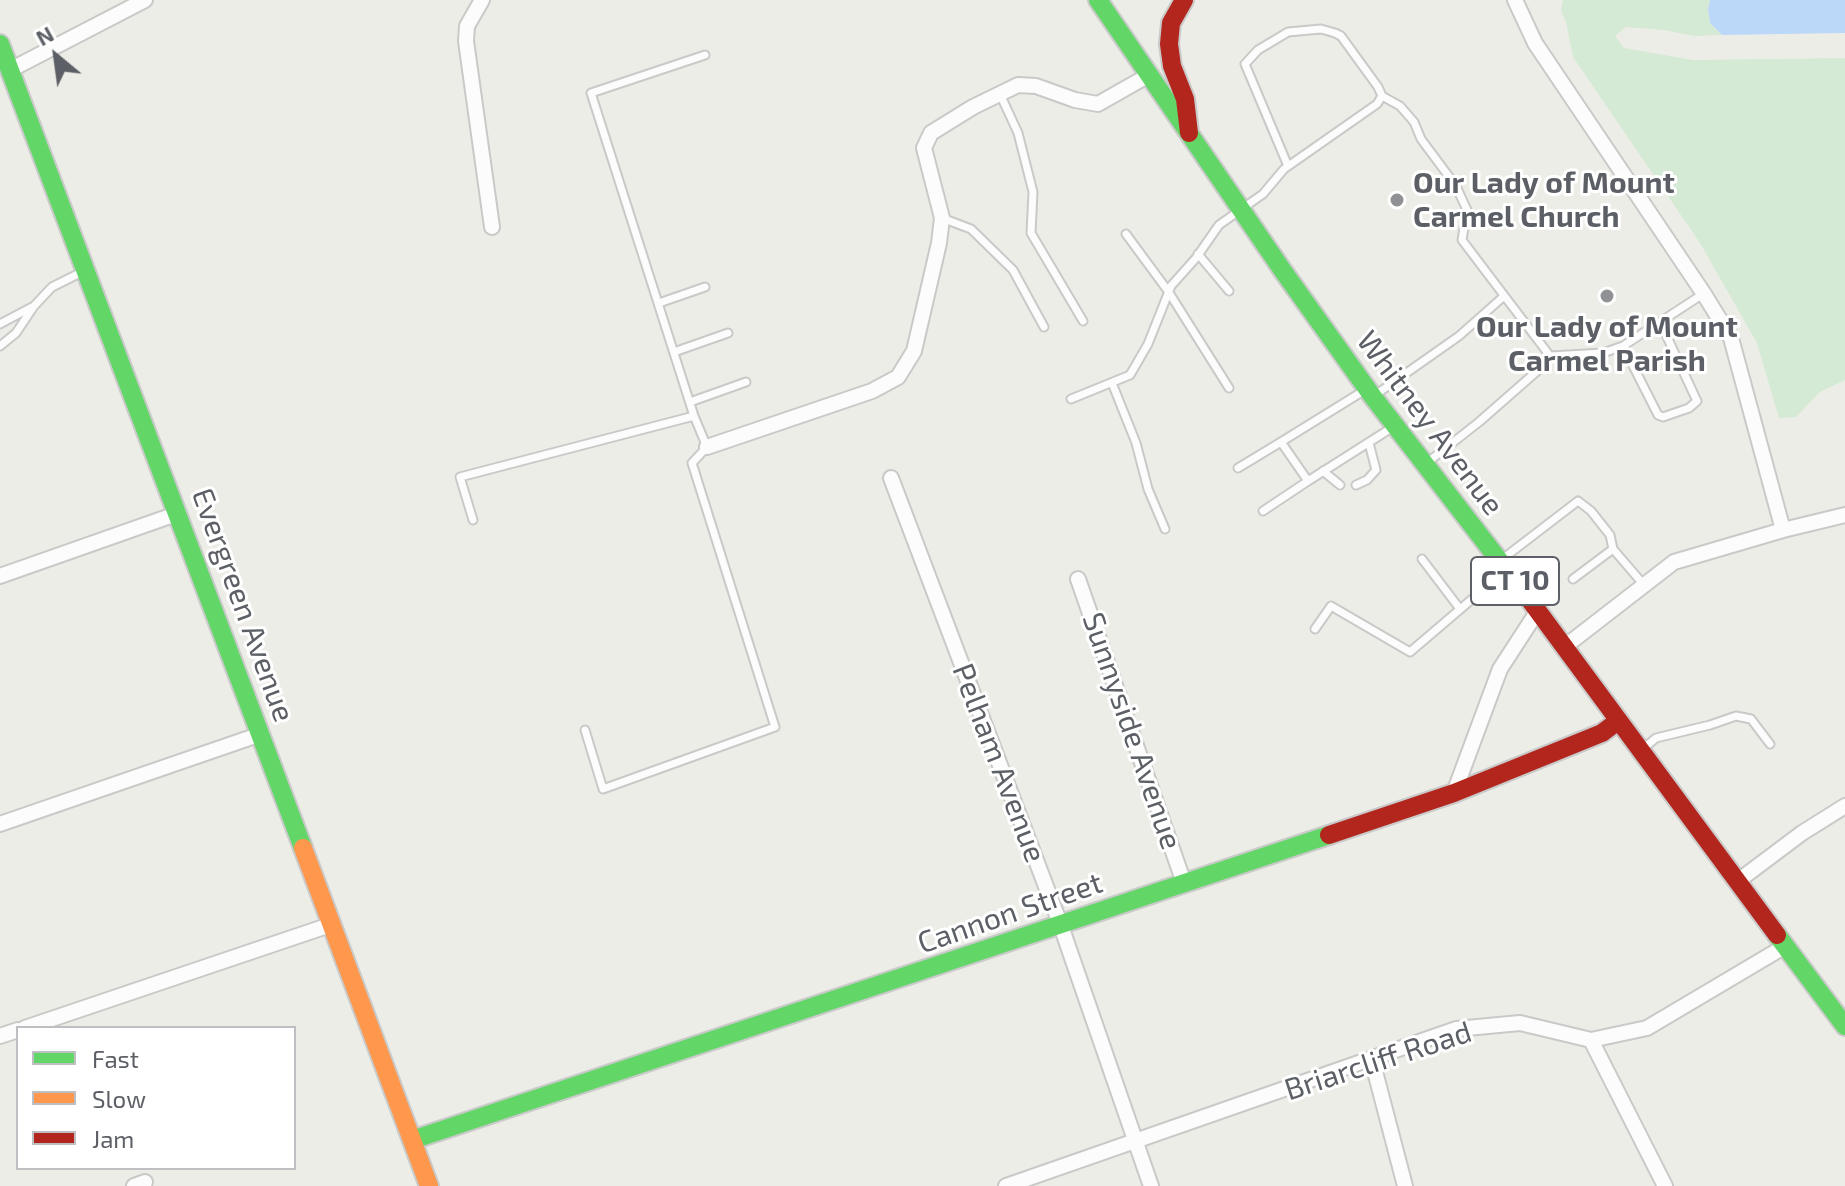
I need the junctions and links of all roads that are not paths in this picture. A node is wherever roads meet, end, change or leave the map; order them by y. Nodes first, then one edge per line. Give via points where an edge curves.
1 (145, 0) edge
2 (482, 0) edge
3 (1098, 0) edge
4 (1184, 0) edge
5 (1515, 0) edge
6 (0, 44) edge
7 (705, 55) dead end
8 (10, 70) junction
9 (1149, 75) junction
10 (1000, 92) junction
11 (1382, 96) junction
12 (1189, 133) junction
13 (1288, 166) junction
14 (1241, 209) junction
15 (942, 218) junction
16 (492, 227) dead end
17 (1126, 234) dead end
18 (1198, 254) junction
19 (86, 270) junction
20 (705, 287) dead end
21 (1168, 291) junction
22 (1229, 291) dead end
23 (1704, 294) junction
24 (1503, 297) junction
25 (659, 303) junction
26 (34, 306) junction
27 (1083, 321) dead end
28 (1660, 322) junction
29 (0, 324) edge
30 (1044, 327) dead end
31 (728, 333) dead end
32 (0, 346) edge
33 (1623, 346) junction
34 (674, 352) junction
35 (1550, 356) junction
36 (746, 382) dead end
37 (1112, 383) junction
38 (1229, 388) dead end
39 (1370, 393) junction
40 (1071, 399) dead end
41 (690, 402) junction
42 (694, 416) junction
43 (1395, 426) junction
44 (1281, 442) junction
45 (1369, 443) junction
46 (707, 447) junction
47 (1424, 465) junction
48 (1238, 468) dead end
49 (1323, 471) junction
50 (891, 478) dead end
51 (1308, 481) junction
52 (1340, 485) dead end
53 (1356, 485) dead end
54 (1263, 511) dead end
55 (179, 513) junction
56 (1845, 515) edge
57 (473, 520) dead end
58 (1165, 529) dead end
59 (1783, 530) junction
60 (1613, 549) junction
61 (1422, 559) dead end
62 (1504, 565) junction
63 (0, 576) edge
64 (1078, 579) dead end
65 (1573, 579) dead end
66 (1645, 585) junction
67 (1460, 609) junction
68 (1537, 612) junction
69 (1315, 629) dead end
70 (1563, 648) junction
71 (1618, 721) junction
72 (585, 730) dead end
73 (261, 734) junction
74 (1770, 744) dead end
75 (1640, 751) junction
76 (1454, 793) junction
77 (1845, 806) edge
78 (0, 824) edge
79 (1738, 881) junction
80 (1184, 883) junction
81 (330, 925) junction
82 (1061, 926) junction
83 (1787, 945) junction
84 (31, 1026) edge
85 (1845, 1026) edge
86 (1591, 1040) junction
87 (1372, 1060) junction
88 (412, 1140) junction
89 (1135, 1142) junction
90 (429, 1186) edge
91 (1006, 1186) edge
92 (1151, 1186) edge
93 (1405, 1186) edge
94 (1665, 1186) edge

1 - 8 street
2 - 16 street via 467,26 466,41
3 - 9 main road, Whitney Avenue / CT 10
4 - 12 main road via 1171,23 1169,44
5 - 23 street via 1535,43
6 - 8 main road, Evergreen Avenue
7 - 25 lane via 591,93
8 - 19 main road, Evergreen Avenue
9 - 10 street via 1098,104 1036,86
9 - 12 main road, Whitney Avenue / CT 10
10 - 15 street via 937,128 926,140 925,156
10 - 27 lane via 1018,133 1033,192 1031,233
11 - 13 lane
11 - 13 lane via 1335,33 1288,32 1258,50 1245,64
11 - 24 lane via 1414,122 1456,186 1467,210 1462,240
12 - 14 main road, Whitney Avenue / CT 10
13 - 14 lane
14 - 18 lane via 1219,225
14 - 39 main road, Whitney Avenue / CT 10
15 - 30 lane via 971,229 1013,270
15 - 46 street via 914,351 898,377 872,391
17 - 21 lane
18 - 21 lane
18 - 22 lane
19 - 26 lane via 52,287
19 - 55 main road, Evergreen Avenue
20 - 25 lane
21 - 37 lane via 1137,364 1130,375
21 - 38 lane
23 - 28 lane
23 - 59 street via 1731,338
24 - 35 lane
24 - 39 lane via 1459,336
25 - 34 lane
26 - 29 lane
26 - 32 lane
28 - 33 lane
28 - 33 lane via 1697,401 1689,408 1658,415
31 - 34 lane
33 - 35 lane via 1603,353
34 - 41 lane
35 - 47 lane
36 - 41 lane
37 - 40 lane
37 - 58 lane
39 - 43 main road, Whitney Avenue / CT 10
39 - 44 lane
41 - 42 lane
42 - 46 lane
42 - 57 lane via 460,477
43 - 45 lane
43 - 47 main road, Whitney Avenue / CT 10
44 - 48 lane
44 - 51 lane
45 - 49 lane
45 - 53 lane via 1376,470
46 - 72 lane via 692,463 775,727 603,789
47 - 62 main road, Whitney Avenue / CT 10
49 - 51 lane
49 - 52 lane
50 - 82 street, Pelham Avenue
51 - 54 lane
55 - 63 street
55 - 73 main road, Evergreen Avenue
56 - 59 street
59 - 66 street via 1674,562
60 - 62 lane via 1610,535 1578,501
60 - 65 lane
60 - 66 lane
61 - 67 lane
62 - 67 lane
62 - 68 main road, Whitney Avenue / CT 10
64 - 80 street, Sunnyside Avenue
66 - 70 street
67 - 69 lane via 1410,652 1331,606
68 - 70 main road, Whitney Avenue / CT 10
68 - 76 street via 1500,669
70 - 71 main road, Whitney Avenue / CT 10
71 - 75 main road, Whitney Avenue / CT 10
71 - 76 main road, Cannon Street via 1602,733
73 - 78 street
73 - 81 main road, Evergreen Avenue
74 - 75 lane via 1751,719 1736,716 1656,738
75 - 79 main road, Whitney Avenue / CT 10
76 - 80 main road, Cannon Street
77 - 79 street
79 - 83 main road, Whitney Avenue / CT 10
80 - 82 main road, Cannon Street
81 - 84 street
81 - 88 main road, Evergreen Avenue
82 - 88 main road, Cannon Street
82 - 89 street, Pelham Avenue
83 - 85 main road, Whitney Avenue / CT 10
83 - 86 street, Briarcliff Road via 1647,1028
86 - 87 street, Briarcliff Road via 1520,1023 1456,1029
86 - 94 street
87 - 89 street, Briarcliff Road
87 - 93 street
88 - 90 main road, Evergreen Avenue
89 - 91 street, Briarcliff Road
89 - 92 street, Pelham Avenue

